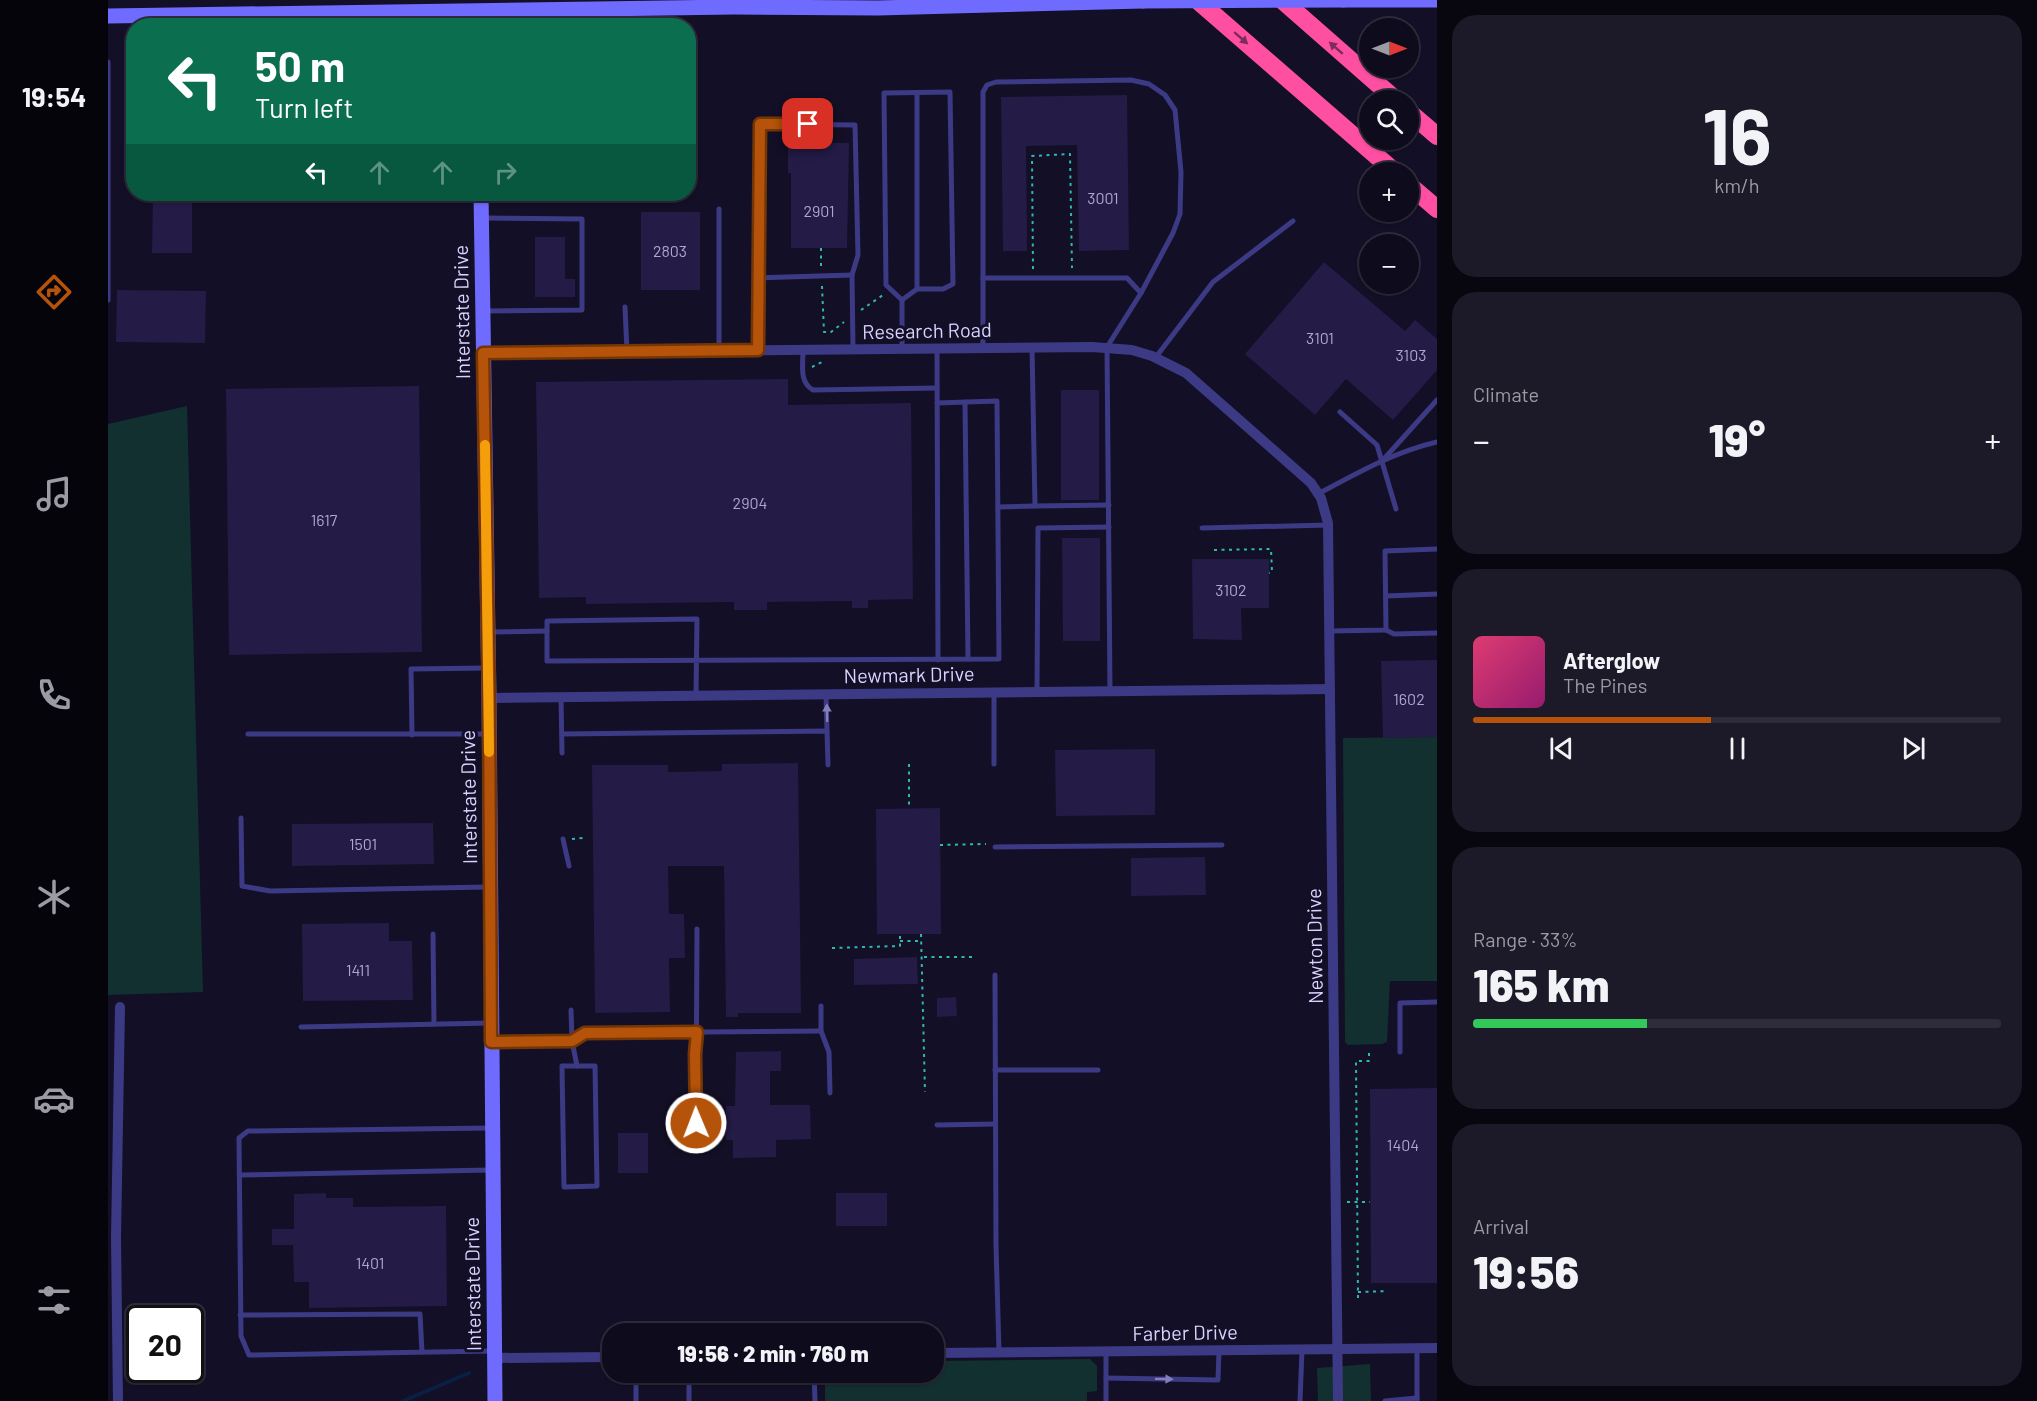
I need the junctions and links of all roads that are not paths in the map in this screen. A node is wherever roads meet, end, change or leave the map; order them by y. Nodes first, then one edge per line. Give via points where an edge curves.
1 (1197, 0) edge
2 (1282, 0) edge
3 (1342, 0) edge
4 (1437, 0) edge
5 (1143, 1) edge
6 (108, 16) edge
7 (353, 18) edge
8 (498, 18) edge
9 (108, 62) edge
10 (1385, 90) edge
11 (917, 93) junction
12 (1419, 120) edge
13 (1437, 136) edge
14 (1383, 162) edge
15 (1419, 193) edge
16 (481, 201) edge
17 (718, 208) dead end
18 (1437, 209) edge
19 (481, 218) junction
20 (1293, 221) dead end
21 (852, 275) junction
22 (759, 278) junction
23 (983, 278) junction
24 (917, 289) junction
25 (1141, 292) junction
26 (108, 300) edge
27 (903, 300) junction
28 (625, 307) dead end
29 (482, 311) junction
30 (1032, 347) junction
31 (1107, 347) junction
32 (937, 348) junction
33 (983, 348) junction
34 (853, 349) junction
35 (903, 349) junction
36 (758, 350) junction
37 (803, 350) junction
38 (719, 351) junction
39 (627, 352) junction
40 (483, 353) junction
41 (1156, 357) junction
42 (938, 388) junction
43 (1437, 400) edge
44 (965, 402) junction
45 (938, 403) junction
46 (1340, 412) dead end
47 (1437, 442) edge
48 (1382, 461) junction
49 (1318, 494) junction
50 (1109, 505) junction
51 (1035, 506) junction
52 (998, 507) junction
53 (1396, 509) dead end
54 (1328, 525) junction
55 (1109, 527) junction
56 (1202, 528) dead end
57 (1437, 549) edge
58 (1437, 594) edge
59 (1386, 596) junction
60 (1386, 630) junction
61 (547, 631) junction
62 (1330, 631) junction
63 (488, 632) junction
64 (1437, 633) edge
65 (697, 660) junction
66 (938, 660) junction
67 (968, 660) junction
68 (489, 668) junction
69 (1330, 689) junction
70 (1110, 691) junction
71 (1037, 692) junction
72 (994, 693) junction
73 (826, 694) junction
74 (696, 695) junction
75 (561, 697) junction
76 (489, 698) junction
77 (827, 731) junction
78 (248, 734) dead end
79 (489, 734) junction
80 (562, 734) junction
81 (411, 735) junction
82 (562, 753) dead end
83 (994, 764) dead end
84 (828, 765) dead end
85 (241, 818) dead end
86 (563, 839) dead end
87 (1222, 845) dead end
88 (995, 846) road end
89 (569, 866) dead end
90 (491, 887) junction
91 (697, 929) dead end
92 (433, 934) dead end
93 (995, 975) dead end
94 (1437, 1002) edge
95 (821, 1006) dead end
96 (120, 1008) dead end
97 (572, 1010) dead end
98 (491, 1023) junction
99 (434, 1024) junction
100 (301, 1027) dead end
101 (821, 1031) junction
102 (697, 1032) junction
103 (572, 1041) junction
104 (491, 1042) junction
105 (1400, 1052) dead end
106 (577, 1066) junction
107 (995, 1070) junction
108 (1098, 1070) dead end
109 (830, 1093) dead end
110 (696, 1123) dead end
111 (995, 1124) junction
112 (938, 1125) dead end
113 (492, 1128) junction
114 (112, 1155) edge
115 (492, 1169) junction
116 (240, 1175) junction
117 (240, 1315) junction
118 (1417, 1348) junction
119 (1437, 1348) edge
120 (1338, 1349) junction
121 (1219, 1350) junction
122 (1302, 1350) junction
123 (1106, 1351) junction
124 (422, 1352) junction
125 (999, 1352) junction
126 (944, 1353) edge
127 (495, 1355) junction
128 (602, 1356) edge
129 (1106, 1378) junction
130 (636, 1383) edge
131 (689, 1383) edge
132 (814, 1383) edge
133 (1417, 1399) edge
134 (118, 1401) edge
135 (495, 1401) edge
136 (636, 1401) edge
137 (689, 1401) edge
138 (815, 1401) edge
139 (1106, 1401) edge
140 (1300, 1401) edge
141 (1338, 1401) edge
142 (1385, 1401) edge

1 -> 14 highway
10 -> 2 highway
3 - 4 street
3 - 5 street, bridge
5 - 8 street via 878,8 734,7
6 - 7 street
9 - 26 lane
11 - 24 lane
11 - 24 lane via 950,92 952,284 943,289
11 - 27 lane via 884,93 886,285
12 - 13 highway
15 - 18 highway
16 - 19 street, Interstate Drive
17 - 38 lane
19 - 29 street, Interstate Drive
19 - 29 lane via 582,219 582,310
20 - 41 lane via 1213,282
21 - 22 lane
21 - 22 lane via 858,255 855,125 760,124
21 - 34 lane
22 - 36 lane
23 - 25 lane via 1127,278
23 - 25 lane via 983,92 987,85 1131,80 1149,84 1165,95 1175,110 1179,132 1180,214
23 - 33 lane
24 - 27 lane
25 - 31 lane
27 - 35 lane
28 - 39 lane
29 - 40 street, Interstate Drive
30 - 31 street, Research Road
30 - 33 street, Research Road
30 - 51 lane
31 - 41 street, Research Road
31 - 50 lane
32 - 33 street, Research Road
32 - 35 street, Research Road
32 - 42 lane
34 - 35 street, Research Road
34 - 37 street, Research Road
36 - 37 street, Research Road
36 - 38 street, Research Road
37 - 42 lane via 803,380 813,390
38 - 39 street, Research Road
39 - 40 street, Research Road
40 - 63 street, Interstate Drive
41 - 49 street, Research Road via 1186,373 1226,406 1296,468
42 - 45 lane
43 - 48 lane
44 - 45 lane
44 - 52 lane via 997,401
44 - 67 lane
45 - 66 lane
46 - 48 lane via 1377,445
47 - 48 lane
48 - 49 lane
48 - 53 lane
49 - 54 street, Newton Drive
50 - 51 lane
50 - 55 lane
51 - 52 lane
52 - 67 lane via 999,659
54 - 56 lane
54 - 62 street, Newton Drive
55 - 70 lane
55 - 71 lane via 1038,528
57 - 59 lane via 1385,551
58 - 59 lane
59 - 60 lane
60 - 62 lane
60 - 64 lane via 1394,634
61 - 63 lane
61 - 65 lane via 547,661
61 - 65 lane via 547,621 697,619
62 - 69 street, Newton Drive
63 - 68 street, Interstate Drive
65 - 66 lane
65 - 74 lane
66 - 67 lane
68 - 76 street, Interstate Drive
68 - 81 lane via 411,669
69 - 70 street, Newmark Drive
69 - 120 street, Newton Drive
70 - 71 street, Newmark Drive
71 - 72 street, Newmark Drive
72 - 73 street, Newmark Drive
72 - 83 lane
73 - 74 street, Newmark Drive
77 -> 73 lane
74 - 75 street, Newmark Drive
75 - 76 street, Newmark Drive
75 - 80 lane
76 - 79 street, Interstate Drive
77 - 80 lane
77 - 84 lane
78 - 81 lane
79 - 81 lane
79 - 90 street, Interstate Drive
80 - 82 lane
85 - 90 lane via 242,886 270,891
86 - 89 lane
87 - 88 lane
90 - 98 street, Interstate Drive
91 - 102 lane
92 - 99 lane
93 - 107 lane
94 - 105 lane via 1400,1003
95 - 101 lane
96 - 114 street
97 - 103 lane
98 - 99 lane
98 - 104 street, Interstate Drive
99 - 100 lane
101 - 102 lane
101 - 109 lane via 829,1052
102 - 103 lane via 585,1033
102 - 110 lane
103 - 104 lane
103 - 106 lane
104 - 113 street, Interstate Drive
106 - 106 lane via 562,1066 564,1187 597,1186 595,1066
107 - 108 lane
107 - 111 lane
111 - 112 lane
111 - 125 lane
113 - 115 street, Interstate Drive
113 - 116 lane via 248,1131 239,1138
114 - 134 street
115 - 116 lane
115 - 127 street, Interstate Drive
116 - 117 lane
117 - 124 lane via 241,1336 249,1355
117 - 124 lane via 420,1314
118 - 119 street, Farber Drive
118 - 120 street, Farber Drive
118 - 133 lane
120 - 122 street, Farber Drive
120 - 141 street, Newton Drive
121 - 122 street, Farber Drive
121 - 123 street, Farber Drive
129 -> 121 lane via 1218,1380
122 - 140 lane
123 - 125 street, Farber Drive
123 - 129 lane
124 - 127 lane
125 - 126 street, Farber Drive
127 - 128 street
127 - 135 street, Interstate Drive
129 - 139 lane
130 - 136 lane
131 - 137 lane
132 - 138 lane
133 - 142 lane

